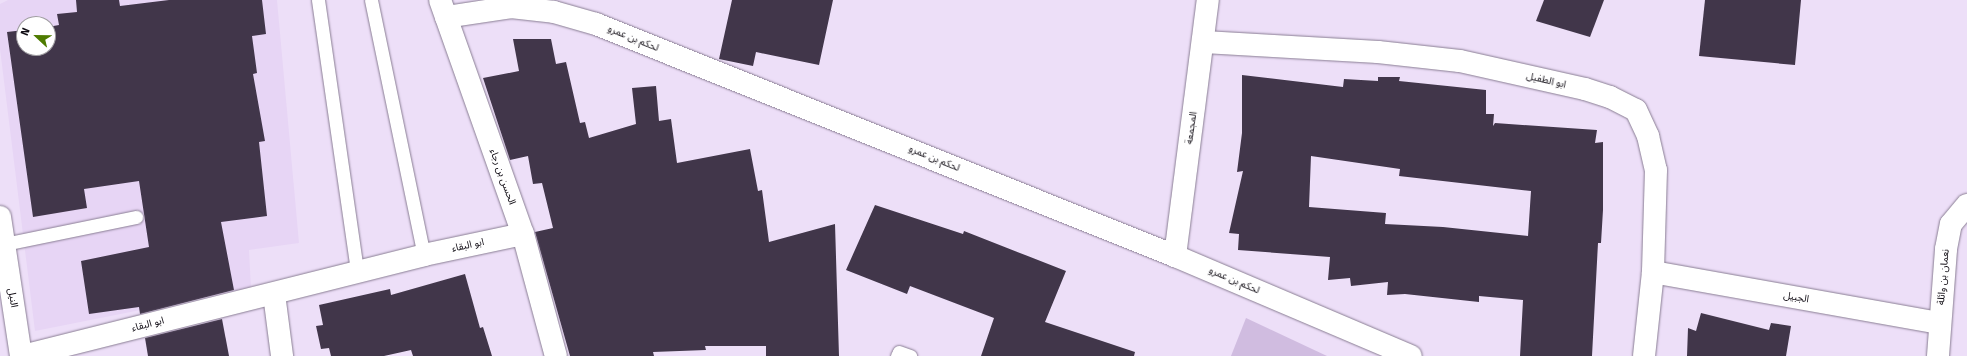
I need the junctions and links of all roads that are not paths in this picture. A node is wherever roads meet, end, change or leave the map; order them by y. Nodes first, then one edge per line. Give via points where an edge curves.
1 (318, 0) edge
2 (371, 0) edge
3 (1208, 0) edge
4 (443, 8) edge
5 (1204, 42) junction
6 (1967, 205) edge
7 (0, 217) edge
8 (136, 217) dead end
9 (523, 234) junction
10 (4, 244) junction
11 (424, 255) junction
12 (1175, 256) junction
13 (357, 272) junction
14 (1653, 272) junction
15 (274, 294) junction
16 (1940, 323) junction
17 (22, 356) edge
18 (282, 356) edge
19 (556, 356) edge
20 (897, 356) edge
21 (910, 356) edge
22 (1411, 356) edge
23 (1644, 356) edge
24 (1938, 356) edge

1 - 13 lane
2 - 11 lane
3 - 5 street, المجمعة
4 - 9 street, الحسن بن رجاء
4 - 12 street, لحكم بن عمرو via 511,7 554,12 596,24
5 - 12 street, المجمعة
5 - 14 street, ابو الطفيل via 1378,52 1460,61 1584,89 1636,110 1648,136 1656,170
6 - 16 street, نعمان بن وائلة via 1951,224 1946,249
7 - 10 street, النيل
8 - 10 lane
9 - 11 street, ابو البقاء
9 - 19 street, الحسن بن رجاء
10 - 17 street, النيل
11 - 13 street, ابو البقاء
12 - 22 street, لحكم بن عمرو
13 - 15 street, ابو البقاء
14 - 16 street, الجبيل
14 - 23 street, ابو الطفيل
15 - 17 street, ابو البقاء
15 - 18 street
16 - 24 street, نعمان بن وائلة
20 - 21 lane via 899,352

